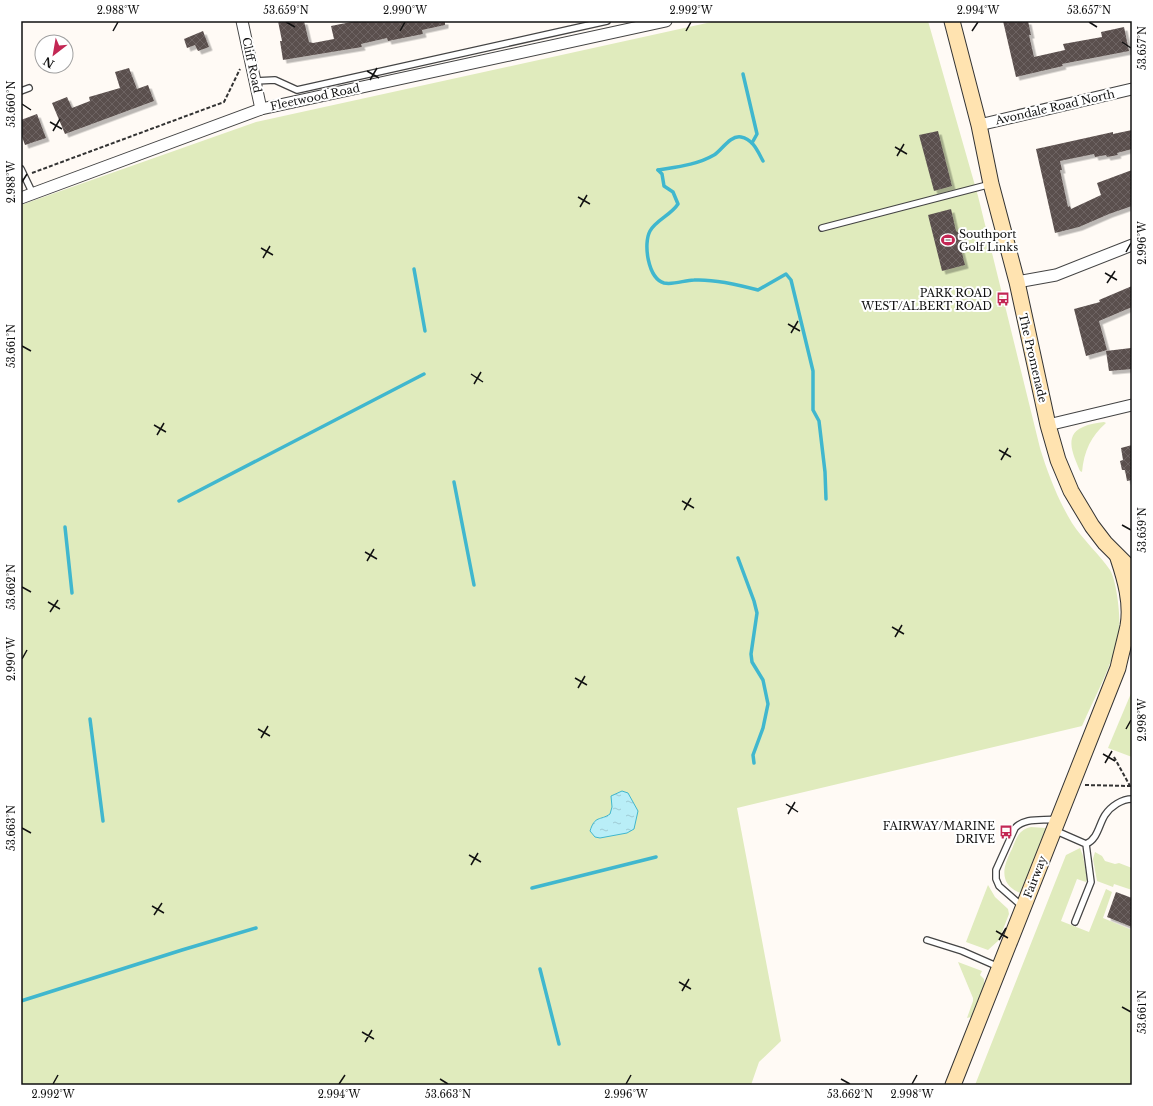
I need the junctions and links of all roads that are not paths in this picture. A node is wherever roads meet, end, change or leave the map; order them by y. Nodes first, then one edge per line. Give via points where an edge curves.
1 (242, 21) edge
2 (607, 21) edge
3 (666, 21) edge
4 (952, 21) edge
5 (255, 81) junction
6 (29, 88) dead end
7 (1132, 88) edge
8 (21, 91) edge
9 (261, 109) junction
10 (979, 125) junction
11 (21, 169) edge
12 (991, 184) junction
13 (33, 194) junction
14 (21, 198) edge
15 (822, 228) dead end
16 (1132, 245) edge
17 (1016, 282) junction
18 (1132, 405) edge
19 (1048, 425) junction
20 (1117, 556) junction
21 (1132, 570) edge
22 (1132, 647) edge
23 (1118, 668) junction
24 (1132, 799) edge
25 (1056, 824) junction
26 (1086, 844) junction
27 (1023, 907) junction
28 (1075, 922) dead end
29 (927, 940) dead end
30 (1000, 966) junction
31 (953, 1085) edge

1 - 5 street, Cliff Road
2 - 5 lane via 297,90 275,80
3 - 9 street, Fleetwood Road
4 - 10 street, The Promenade
5 - 9 street, Cliff Road
6 - 8 lane
7 - 10 street, Avondale Road North
9 - 13 street, Fleetwood Road
10 - 12 street, The Promenade
11 - 13 lane
12 - 15 lane
12 - 17 street, The Promenade
13 - 14 street, Fleetwood Road
16 - 17 street via 1056,275
17 - 19 street, The Promenade
18 - 19 street
19 - 20 street, The Promenade via 1058,460 1071,491 1092,526
20 - 21 street, The Promenade
20 - 23 street, Fairway via 1128,600 1128,624
22 - 23 street, Fairway
23 - 25 street, Fairway
24 - 26 lane via 1125,799 1105,814 1091,842
25 - 26 lane
25 - 27 street, Fairway
25 - 27 lane via 1028,821 1019,824 996,870 999,886
26 - 28 lane via 1091,882
27 - 30 street, Fairway
29 - 30 lane
30 - 31 street, Fairway

